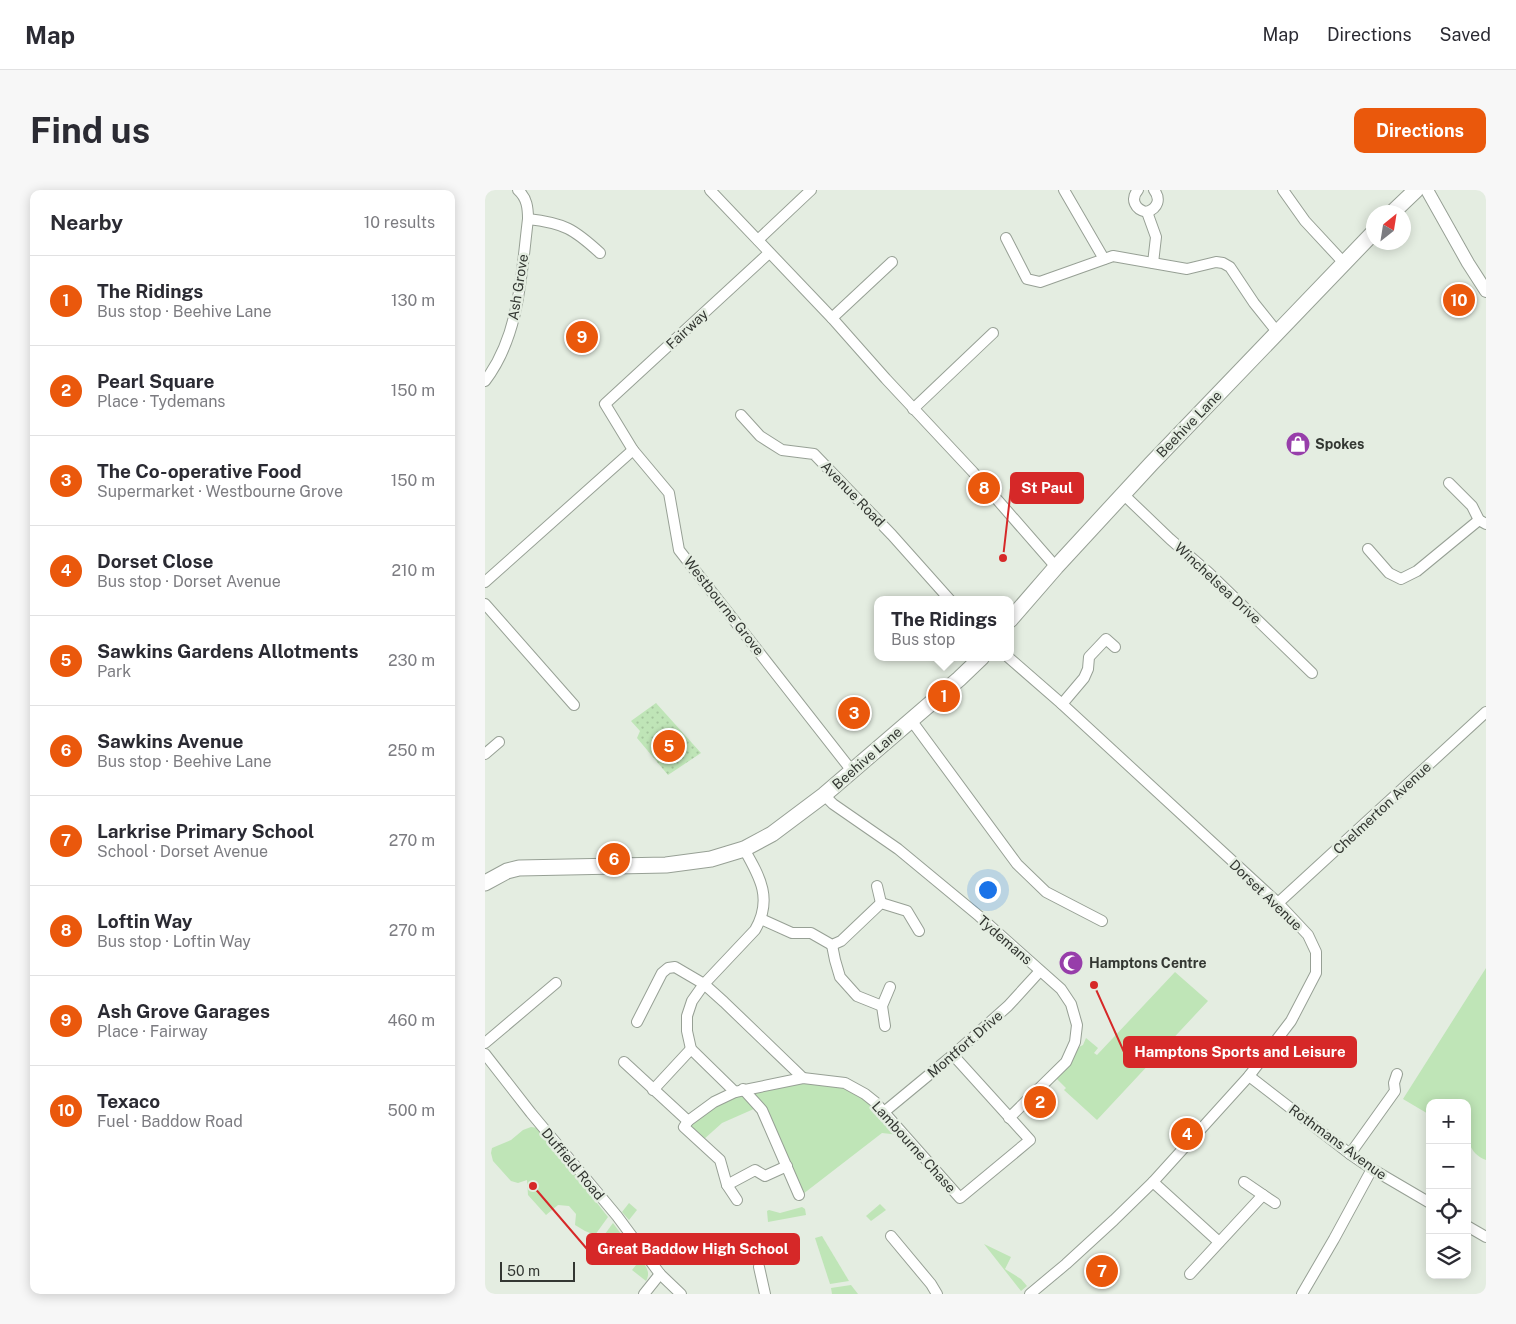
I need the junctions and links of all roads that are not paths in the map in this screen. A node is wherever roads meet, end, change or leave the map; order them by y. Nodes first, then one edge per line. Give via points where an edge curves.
1 (518, 190) edge
2 (710, 190) edge
3 (811, 190) edge
4 (1064, 190) edge
5 (1138, 190) edge
6 (1154, 190) edge
7 (1283, 190) edge
8 (1416, 190) edge
9 (1427, 190) edge
10 (1400, 205) edge
11 (1147, 212) junction
12 (529, 219) junction
13 (1006, 238) dead end
14 (758, 240) junction
15 (1366, 240) edge
16 (600, 253) dead end
17 (769, 253) junction
18 (1104, 259) junction
19 (892, 262) dead end
20 (1153, 263) junction
21 (1345, 263) junction
22 (1486, 291) edge
23 (831, 318) junction
24 (993, 333) dead end
25 (1278, 333) junction
26 (485, 381) edge
27 (605, 404) joint
28 (913, 409) junction
29 (741, 414) dead end
30 (633, 450) junction
31 (1449, 483) dead end
32 (1123, 494) junction
33 (1483, 522) edge
34 (1368, 549) dead end
35 (1056, 568) junction
36 (485, 582) edge
37 (946, 596) edge
38 (485, 604) edge
39 (1014, 615) edge
40 (1115, 647) dead end
41 (977, 661) edge
42 (1013, 661) edge
43 (1312, 673) dead end
44 (1062, 704) junction
45 (574, 705) dead end
46 (1486, 712) edge
47 (911, 720) junction
48 (499, 742) dead end
49 (485, 754) edge
50 (852, 771) junction
51 (824, 795) junction
52 (744, 849) junction
53 (485, 883) edge
54 (877, 886) dead end
55 (881, 903) junction
56 (1278, 903) junction
57 (761, 920) junction
58 (1102, 921) dead end
59 (919, 931) dead end
60 (832, 945) junction
61 (1040, 971) junction
62 (556, 983) dead end
63 (704, 984) junction
64 (890, 987) dead end
65 (882, 1006) junction
66 (637, 1022) dead end
67 (885, 1026) dead end
68 (485, 1043) edge
69 (691, 1049) junction
70 (485, 1054) edge
71 (953, 1055) junction
72 (624, 1062) dead end
73 (1397, 1074) dead end
74 (1249, 1076) junction
75 (803, 1078) junction
76 (653, 1090) junction
77 (739, 1090) junction
78 (884, 1112) junction
79 (1009, 1118) junction
80 (688, 1122) junction
81 (1350, 1154) junction
82 (787, 1166) junction
83 (1371, 1169) junction
84 (1153, 1182) junction
85 (1244, 1182) dead end
86 (727, 1185) junction
87 (1263, 1194) junction
88 (799, 1195) dead end
89 (737, 1200) dead end
90 (1426, 1201) edge
91 (1275, 1203) dead end
92 (1471, 1228) edge
93 (891, 1236) dead end
94 (1486, 1237) edge
95 (1219, 1242) junction
96 (759, 1268) dead end
97 (660, 1274) junction
98 (1190, 1274) dead end
99 (1305, 1293) edge
100 (644, 1294) edge
101 (681, 1294) edge
102 (765, 1294) edge
103 (937, 1294) edge
104 (1030, 1294) edge

1 - 12 street, Ash Grove via 526,200
2 - 14 street
3 - 14 street
4 - 18 street
5 - 11 street via 1134,195 1135,205
6 - 11 street via 1158,203
7 - 21 street via 1305,221
8 - 10 main road
9 - 22 street
11 - 20 street via 1156,237
12 - 16 street via 563,226 577,233
12 - 26 street, Ash Grove via 513,323 498,361
13 - 18 street via 1027,279 1041,282
14 - 17 street
15 - 21 main road, Beehive Lane
17 - 23 street
17 - 27 street, Fairway
18 - 20 street via 1113,256
19 - 23 street
20 - 25 street via 1187,269 1223,263 1230,267
21 - 25 main road, Beehive Lane
23 - 28 street
24 - 28 street
25 - 32 main road, Beehive Lane
27 - 30 street, Westbourne Grove
28 - 35 street
29 - 37 street, Avenue Road via 760,436 782,450 815,454
30 - 36 street
30 - 50 street, Westbourne Grove via 669,492 679,550
31 - 33 street
32 - 35 main road, Beehive Lane
32 - 43 street, Winchelsea Drive
33 - 34 street via 1417,571 1401,579 1389,573
35 - 39 main road, Beehive Lane
38 - 45 street
40 - 44 street via 1106,639 1089,657 1084,678
41 - 47 main road, Beehive Lane
42 - 44 street, Dorset Avenue
44 - 56 street, Dorset Avenue
46 - 56 street, Chelmerton Avenue
47 - 50 main road, Beehive Lane
47 - 58 street via 1017,864 1046,892
48 - 49 street
50 - 51 main road, Beehive Lane
51 - 52 main road, Beehive Lane via 772,834
51 - 61 street, Tydemans via 898,849
52 - 53 main road, Beehive Lane via 711,859 666,865 519,868
52 - 57 street via 755,868 765,898
54 - 55 street
55 - 59 street via 907,911
55 - 60 street via 841,941
56 - 74 street, Dorset Avenue via 1308,935 1316,952 1316,973 1291,1021
57 - 60 street via 792,933 811,933
57 - 63 street
60 - 65 street via 841,977 857,996
61 - 71 street, Montfort Drive via 1008,1006
61 - 79 street, Tydemans via 1061,989 1071,1004 1077,1025 1075,1042 1066,1062
62 - 68 street
63 - 66 street via 675,967 668,968 662,973
63 - 69 street via 692,1001 687,1016
63 - 75 street
64 - 65 street
65 - 67 street
69 - 76 street
69 - 77 street
70 - 97 street, Duffield Road
71 - 78 street, Montfort Drive
71 - 79 street
72 - 76 street
73 - 81 street via 1395,1091
74 - 81 street, Rothmans Avenue
74 - 84 street, Dorset Avenue
75 - 77 street, Lambourne Chase
75 - 78 street, Lambourne Chase via 845,1083 865,1094
76 - 80 street
77 - 80 street, Lambourne Chase via 714,1102
77 - 82 street via 762,1110
78 - 79 street, Lambourne Chase via 960,1198 1030,1140
80 - 86 street via 684,1127 719,1160
81 - 83 street, Rothmans Avenue
82 - 86 street via 765,1176 755,1170
82 - 88 street
83 - 90 street, Rothmans Avenue
83 - 99 street
84 - 95 street
84 - 104 street, Dorset Avenue
85 - 87 street
86 - 89 street
87 - 91 street
87 - 95 street
92 - 94 street
93 - 103 street
95 - 98 street
96 - 102 street
97 - 100 street
97 - 101 street, Duffield Road

